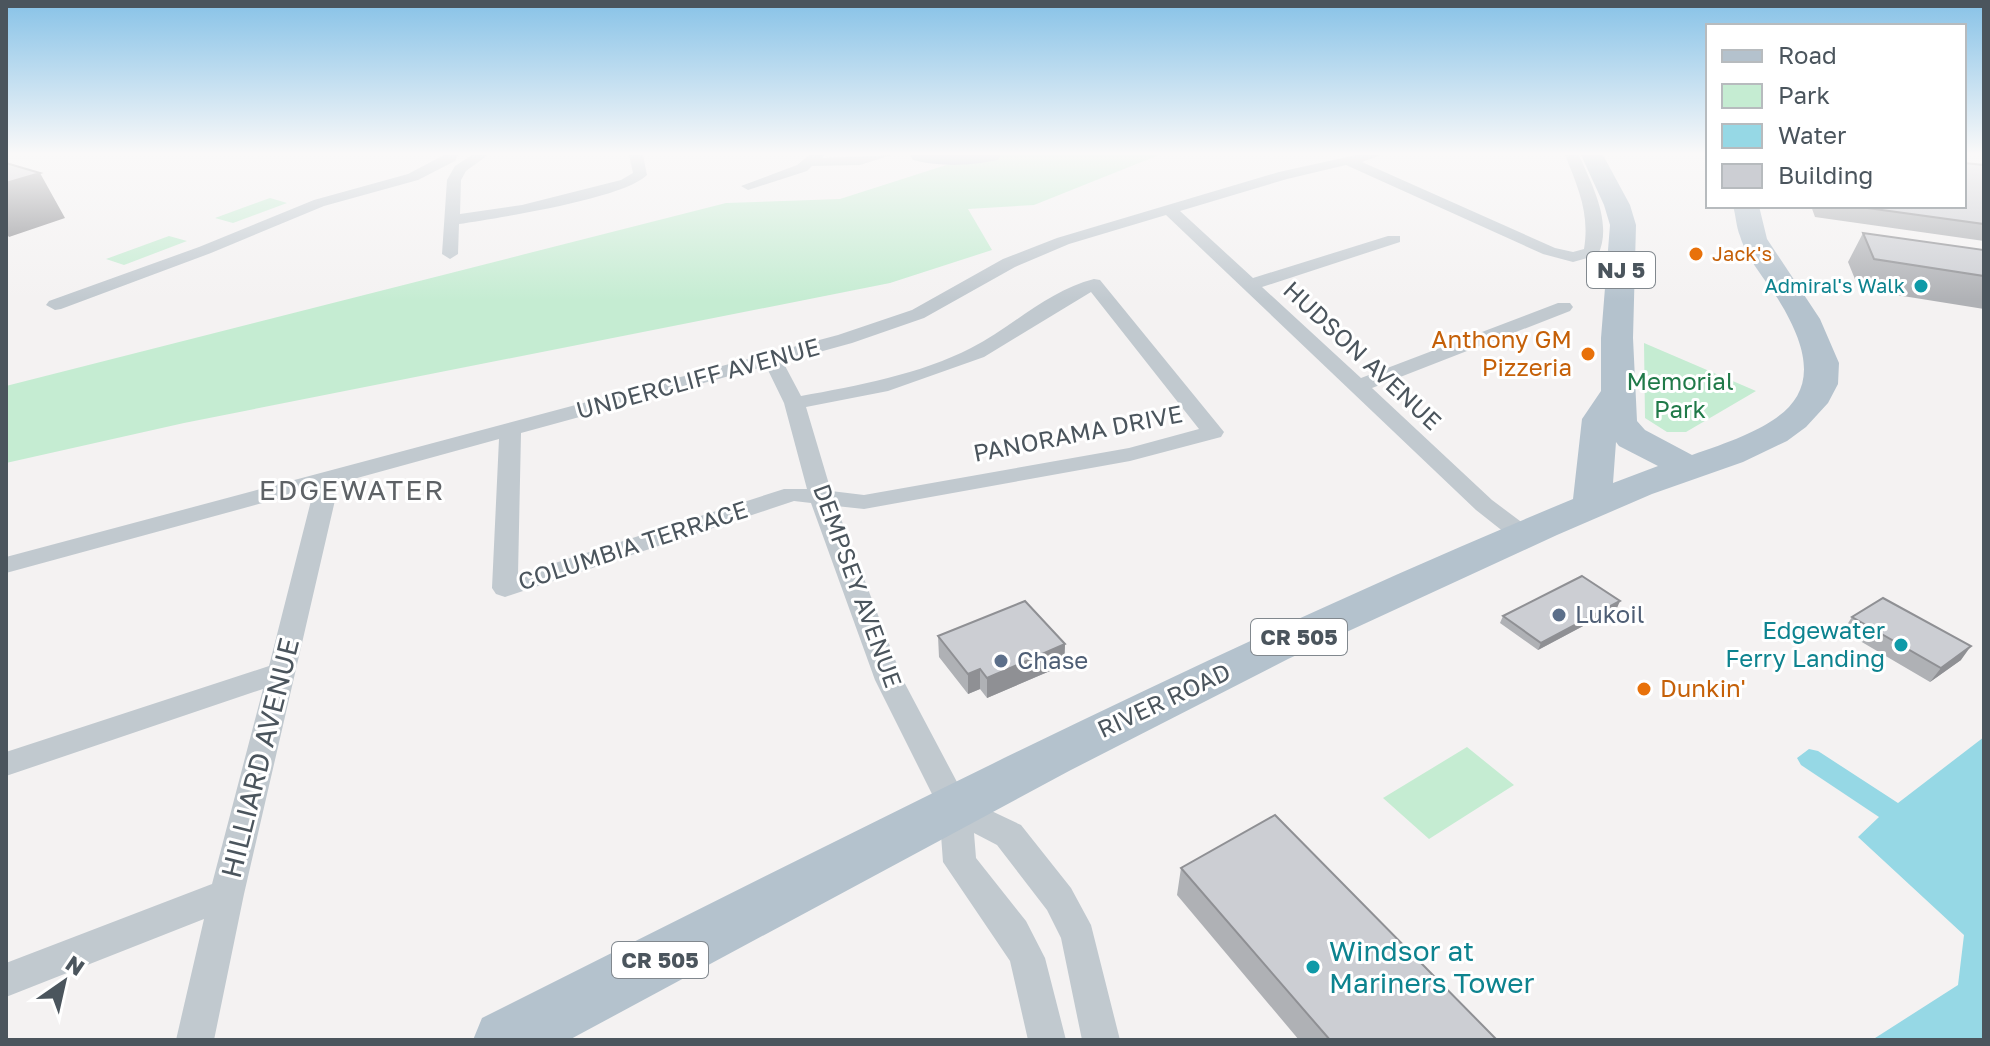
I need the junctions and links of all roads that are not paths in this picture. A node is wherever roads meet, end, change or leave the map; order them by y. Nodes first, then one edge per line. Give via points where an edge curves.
1 (317, 204) edge
2 (453, 204) edge
3 (543, 204) edge
4 (1190, 204) edge
5 (1444, 204) edge
6 (1593, 204) edge
7 (1616, 204) edge
8 (1747, 208) edge
9 (1170, 210) junction
10 (453, 220) junction
11 (1394, 239) dead end
12 (450, 254) dead end
13 (1249, 285) junction
14 (55, 305) dead end
15 (1564, 307) dead end
16 (772, 359) junction
17 (1357, 387) junction
18 (1617, 393) junction
19 (794, 403) junction
20 (510, 429) junction
21 (1687, 467) junction
22 (329, 477) junction
23 (822, 500) junction
24 (1592, 507) junction
25 (1523, 535) junction
26 (6, 565) edge
27 (281, 672) junction
28 (6, 764) edge
29 (955, 808) junction
30 (227, 894) junction
31 (6, 980) edge
32 (195, 1040) edge
33 (505, 1040) edge
34 (1047, 1040) edge
35 (1101, 1040) edge

1 - 14 street
2 - 10 street
3 - 10 street
4 - 9 street, UNDERCLIFF AVENUE
5 - 6 street via 1573,257 1592,252 1597,225
7 - 18 main road, NJ 5 via 1623,225
8 - 21 main road, RIVER ROAD / CR 505 via 1755,239 1821,354 1822,375 1812,403 1776,430 1736,452
9 - 13 street, HUDSON AVENUE
9 - 16 street, UNDERCLIFF AVENUE via 1035,251 953,297 884,327
10 - 12 street
11 - 13 street
13 - 17 street, HUDSON AVENUE
15 - 17 street
16 - 19 street, DEMPSEY AVENUE
16 - 20 street, UNDERCLIFF AVENUE
17 - 25 street, HUDSON AVENUE
18 - 21 main road, NJ 5 via 1619,423 1632,438
18 - 24 main road via 1600,419
19 - 23 street, DEMPSEY AVENUE
19 - 23 street, PANORAMA DRIVE via 881,387 977,353 1094,284 1213,432 1130,454 864,502
20 - 22 street, UNDERCLIFF AVENUE
20 - 23 street, COLUMBIA TERRACE via 505,588 792,494
21 - 24 main road, RIVER ROAD / CR 505
22 - 26 street, UNDERCLIFF AVENUE
22 - 27 street, HILLIARD AVENUE
23 - 29 street, DEMPSEY AVENUE via 889,680
24 - 25 main road, RIVER ROAD / CR 505
25 - 29 main road, RIVER ROAD / CR 505 via 1120,720
27 - 28 street
27 - 30 street, HILLIARD AVENUE
29 - 33 main road, RIVER ROAD / CR 505
29 - 34 street via 960,862 1027,958
29 - 35 street via 1009,835 1059,899 1078,936
30 - 31 street
30 - 32 street, HILLIARD AVENUE

